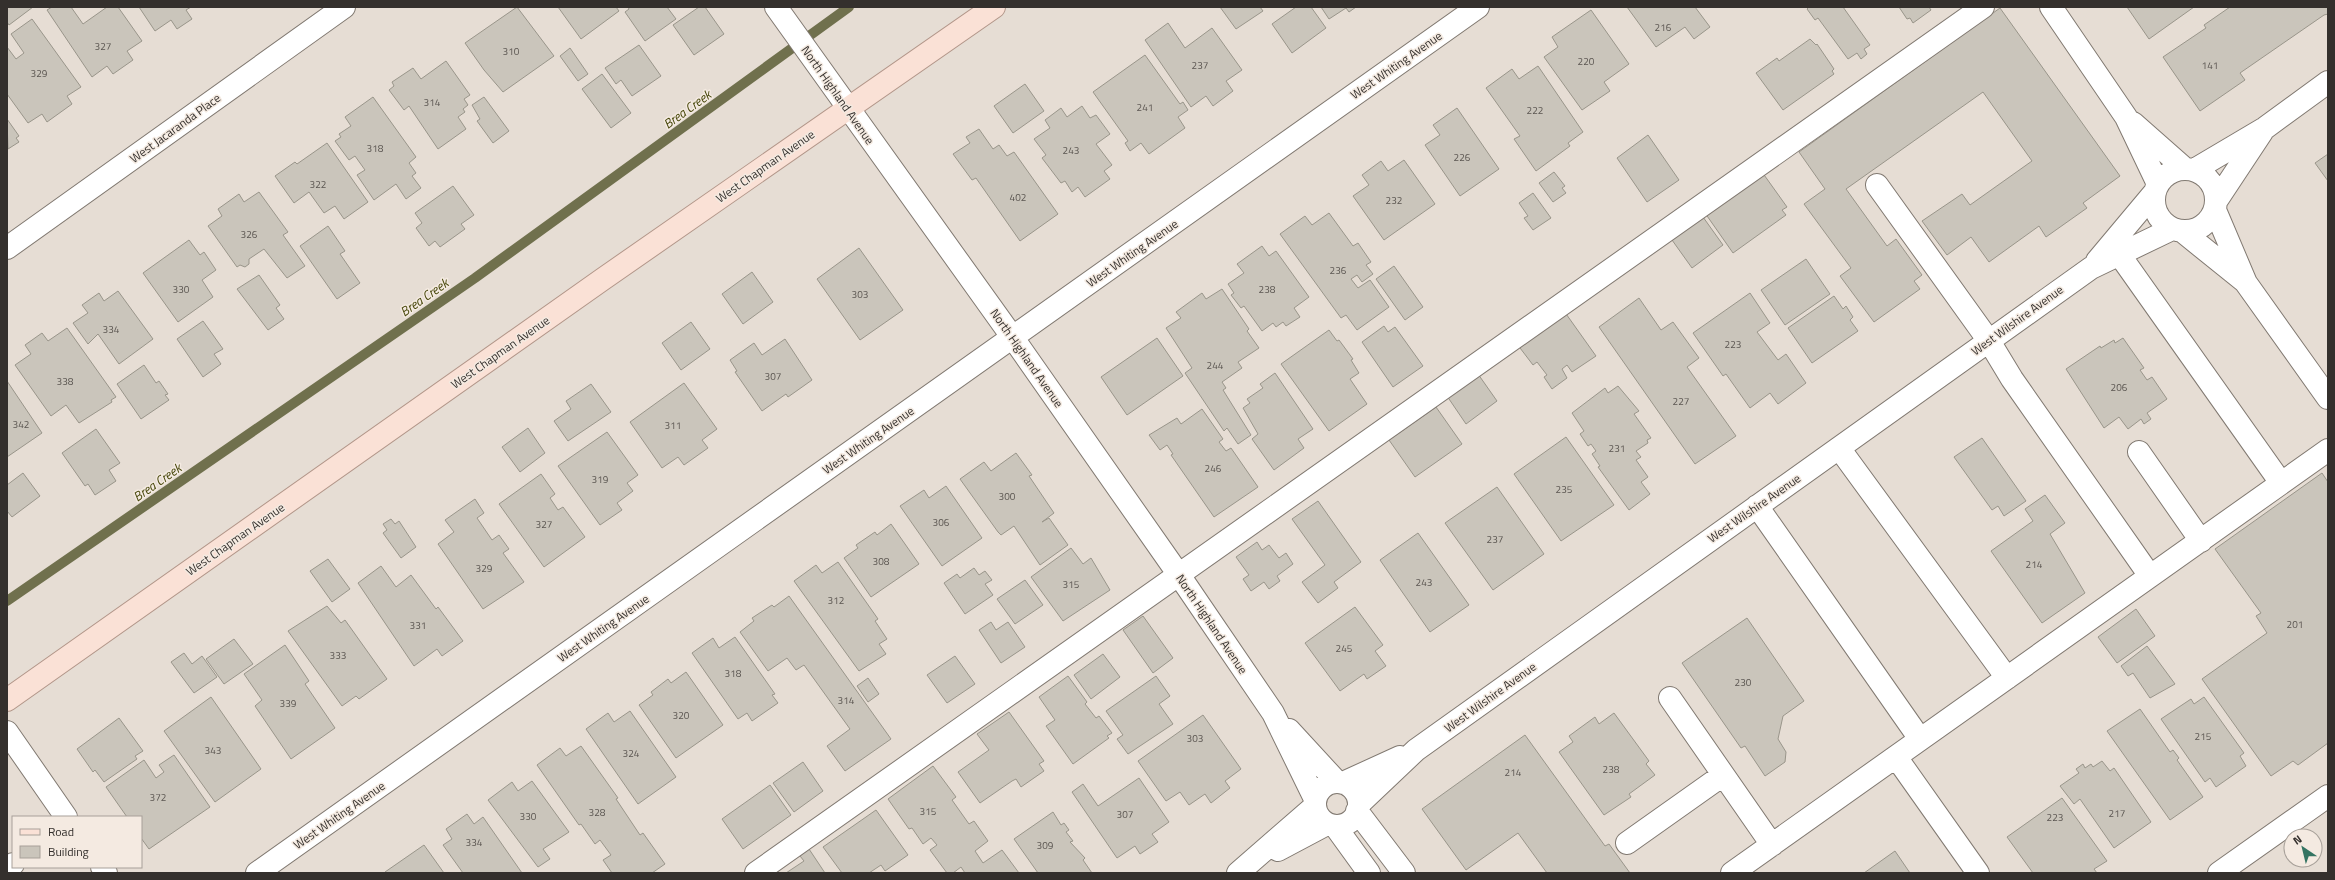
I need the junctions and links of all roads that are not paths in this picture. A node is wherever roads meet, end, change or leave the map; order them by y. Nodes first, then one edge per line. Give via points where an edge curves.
1 (344, 7) edge
2 (776, 7) edge
3 (994, 7) edge
4 (1478, 7) edge
5 (1983, 7) edge
6 (2051, 7) edge
7 (2328, 82) edge
8 (847, 108) junction
9 (2126, 116) junction
10 (2265, 128) junction
11 (2189, 169) junction
12 (1877, 185) dead end
13 (2156, 188) junction
14 (2216, 205) junction
15 (2177, 230) junction
16 (7, 248) edge
17 (2119, 254) junction
18 (2091, 268) junction
19 (2246, 283) junction
20 (1013, 338) junction
21 (1989, 341) junction
22 (2328, 398) edge
23 (1839, 448) junction
24 (2328, 450) edge
25 (2139, 452) dead end
26 (2281, 483) junction
27 (1757, 506) junction
28 (2201, 541) junction
29 (1179, 575) junction
30 (2150, 576) junction
31 (2007, 678) junction
32 (1670, 698) dead end
33 (7, 700) edge
34 (1273, 714) junction
35 (7, 732) edge
36 (1920, 739) junction
37 (1416, 750) junction
38 (1896, 757) junction
39 (1723, 775) junction
40 (1340, 782) junction
41 (2328, 796) edge
42 (1315, 803) junction
43 (1358, 807) junction
44 (65, 816) edge
45 (1331, 825) junction
46 (1628, 843) dead end
47 (1772, 845) junction
48 (2241, 866) edge
49 (1241, 870) edge
50 (257, 873) edge
51 (756, 873) edge
52 (1369, 873) edge
53 (1404, 873) edge
54 (1732, 873) edge
55 (1978, 873) edge
56 (2218, 873) edge

1 - 16 street, West Jacaranda Place
2 - 8 street, North Highland Avenue
3 - 8 main road, West Chapman Avenue
4 - 20 street, West Whiting Avenue
5 - 29 street
6 - 9 street
7 - 10 street
8 - 20 street, North Highland Avenue
8 - 33 main road, West Chapman Avenue
9 - 11 street
9 - 13 street
10 - 11 street
10 - 14 street
11 - 13 street via 2174,171
11 - 14 street via 2210,181
12 - 21 street
13 - 15 street via 2154,204 2157,214 2163,223
13 - 18 street, West Wilshire Avenue
14 - 15 street via 2210,219 2202,226 2193,230
14 - 19 street
15 - 17 street, West Wilshire Avenue
15 - 19 street
17 - 18 street, West Wilshire Avenue
17 - 26 street
18 - 21 street, West Wilshire Avenue
19 - 22 street
20 - 29 street, North Highland Avenue
20 - 50 street, West Whiting Avenue
21 - 23 street, West Wilshire Avenue
21 - 30 street via 2012,379
23 - 27 street, West Wilshire Avenue
23 - 31 street
24 - 26 street
25 - 28 street
26 - 28 street
27 - 36 street
27 - 37 street, West Wilshire Avenue
28 - 30 street
29 - 34 street, North Highland Avenue
29 - 51 street
30 - 31 street
31 - 36 street
32 - 39 street
34 - 40 street, North Highland Avenue
34 - 42 street, North Highland Avenue
35 - 44 street
36 - 38 street
37 - 40 street, West Wilshire Avenue
37 - 43 street, West Wilshire Avenue
38 - 47 street
38 - 55 street
39 - 46 street
39 - 47 street
40 - 42 street via 1324,786
40 - 43 street via 1355,791
41 - 48 street
42 - 45 street via 1316,814
42 - 49 street
43 - 45 street via 1349,822
43 - 53 street
45 - 49 street
45 - 52 street
47 - 54 street
48 - 56 street

